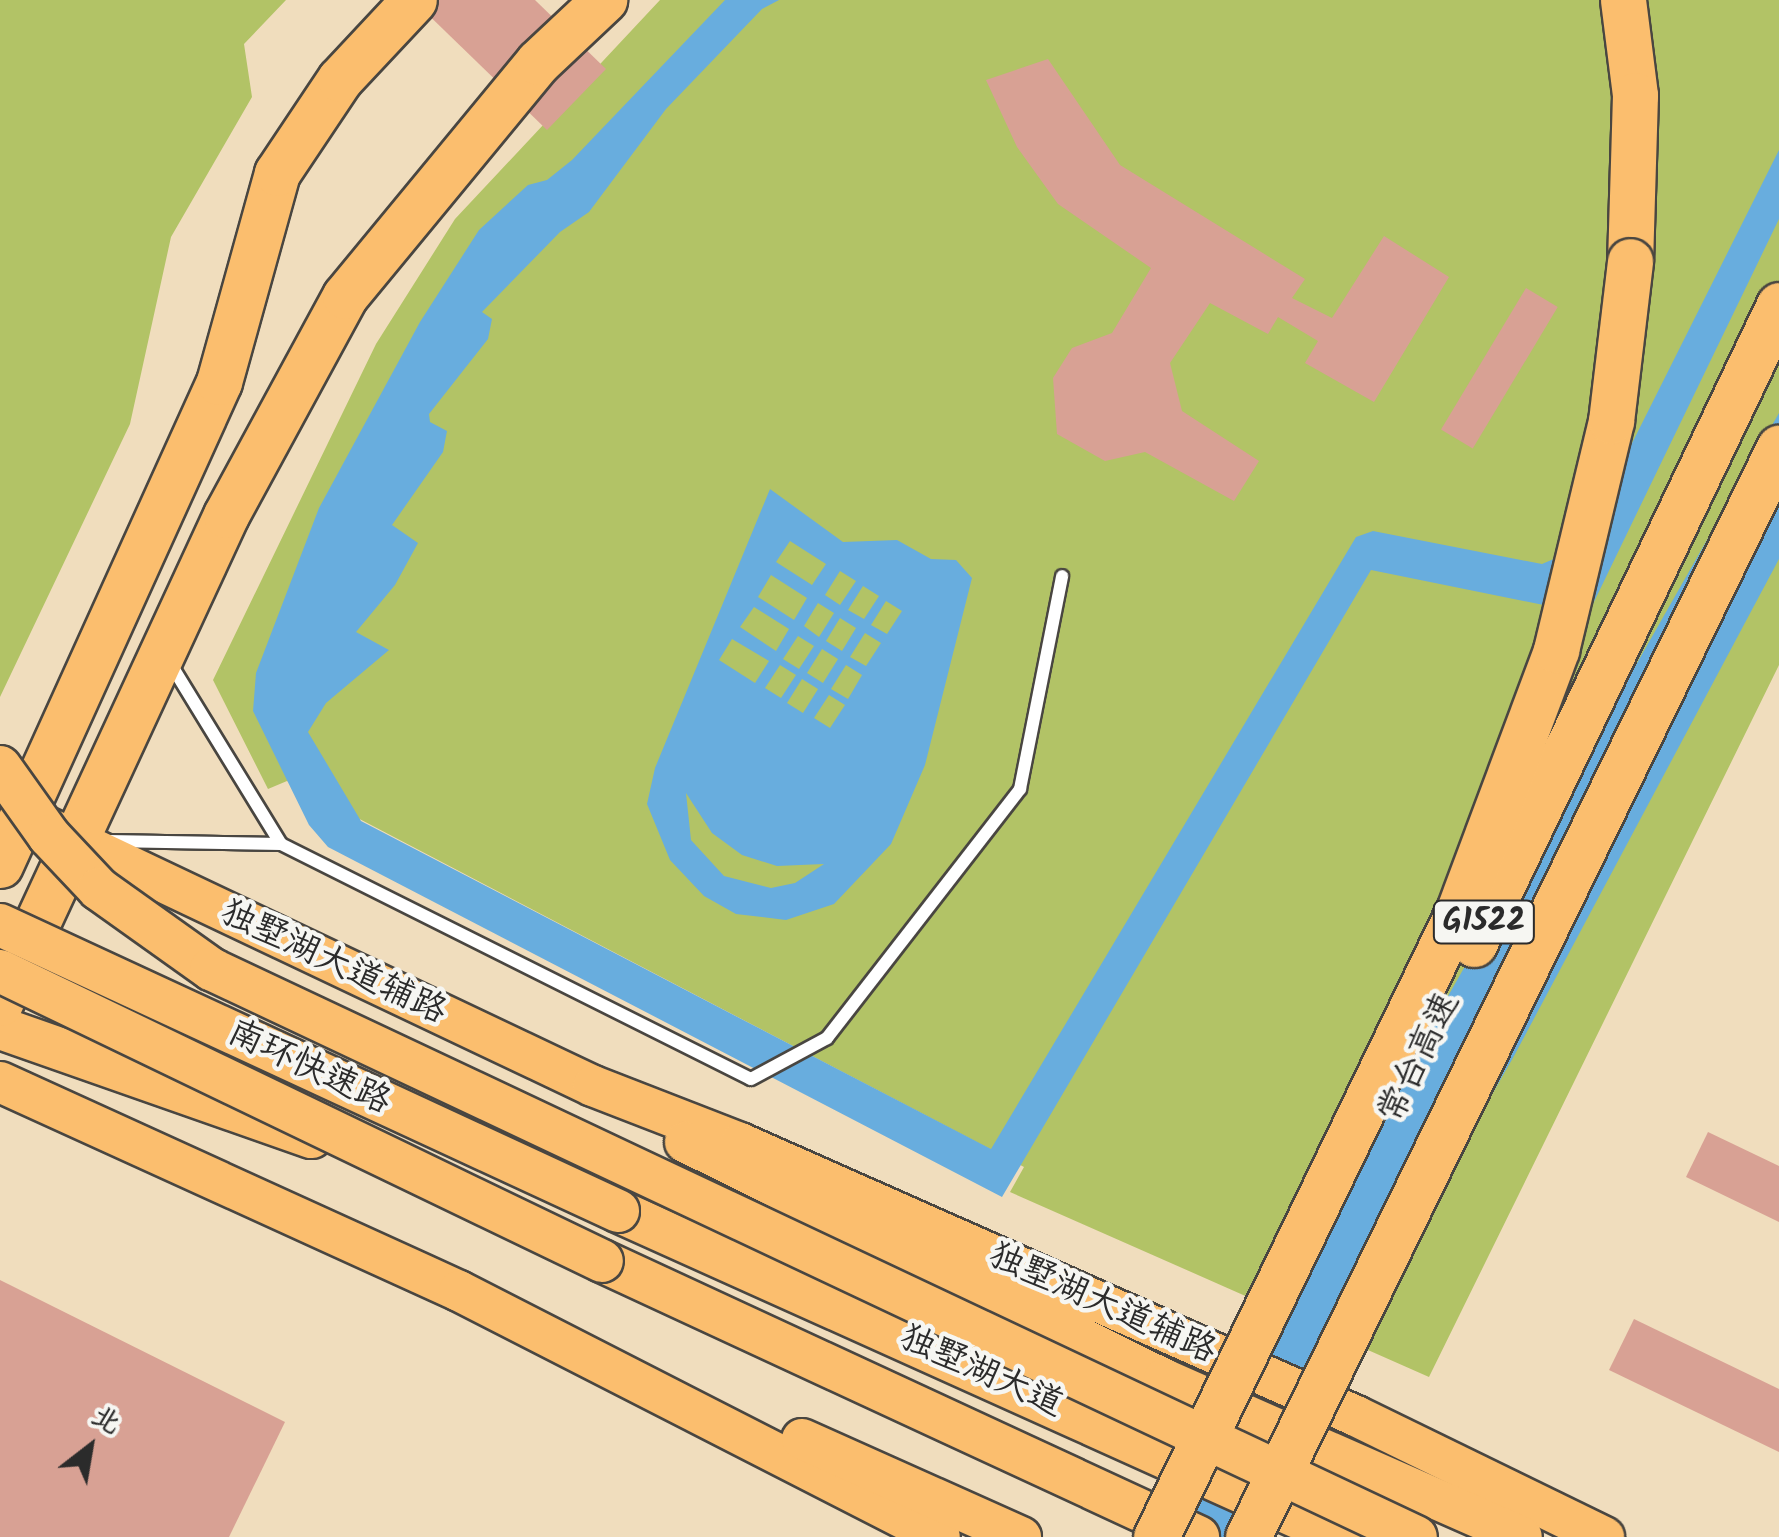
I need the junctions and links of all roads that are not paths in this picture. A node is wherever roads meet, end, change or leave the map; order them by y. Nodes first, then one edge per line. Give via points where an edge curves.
1 (414, 0) edge
2 (604, 0) edge
3 (1623, 0) edge
4 (1779, 306) edge
5 (1779, 448) edge
6 (1062, 576) dead end
7 (162, 651) junction
8 (0, 767) edge
9 (8, 810) edge
10 (73, 840) junction
11 (282, 844) junction
12 (0, 865) edge
13 (0, 925) edge
14 (0, 972) edge
15 (6, 1023) edge
16 (0, 1082) edge
17 (593, 1086) junction
18 (426, 1178) junction
19 (618, 1211) joint
20 (602, 1261) joint
21 (459, 1291) junction
22 (940, 1537) edge
23 (1020, 1537) edge
24 (1156, 1537) edge
25 (1186, 1537) edge
26 (1198, 1537) edge
27 (1248, 1537) edge
28 (1342, 1537) edge
29 (1416, 1537) edge
30 (1522, 1537) edge
31 (1604, 1537) edge

1 - 9 highway via 340,79 277,172 219,382
2 - 7 highway via 538,62 345,296 235,498
3 - 24 highway, bridge via 1635,95 1630,261 1610,421 1556,650 1429,976
4 - 25 highway, 常台高速 / G1522, bridge
5 - 27 highway, 常台高速 / G1522, bridge
6 - 11 lane via 1020,789 827,1038 752,1079
7 - 10 highway
7 - 11 lane
8 - 29 highway, bridge via 49,836 98,889 154,934 232,980
9 - 10 main road, 独墅湖大道辅路
9 - 12 highway
10 - 11 lane
10 - 15 highway
10 - 17 main road, 独墅湖大道辅路
13 - 19 highway, 南环快速路, bridge
14 - 18 highway, 南环快速路, bridge
15 - 18 highway, bridge
16 - 21 main road
17 - 30 main road, 独墅湖大道辅路, bridge via 732,1171 1164,1379
17 - 31 main road, 独墅湖大道辅路, bridge via 740,1143 1348,1412
18 - 20 highway, 南环快速路, bridge
19 - 28 highway, 独墅湖大道, bridge
20 - 26 highway, 独墅湖大道
21 - 22 main road
21 - 23 main road

